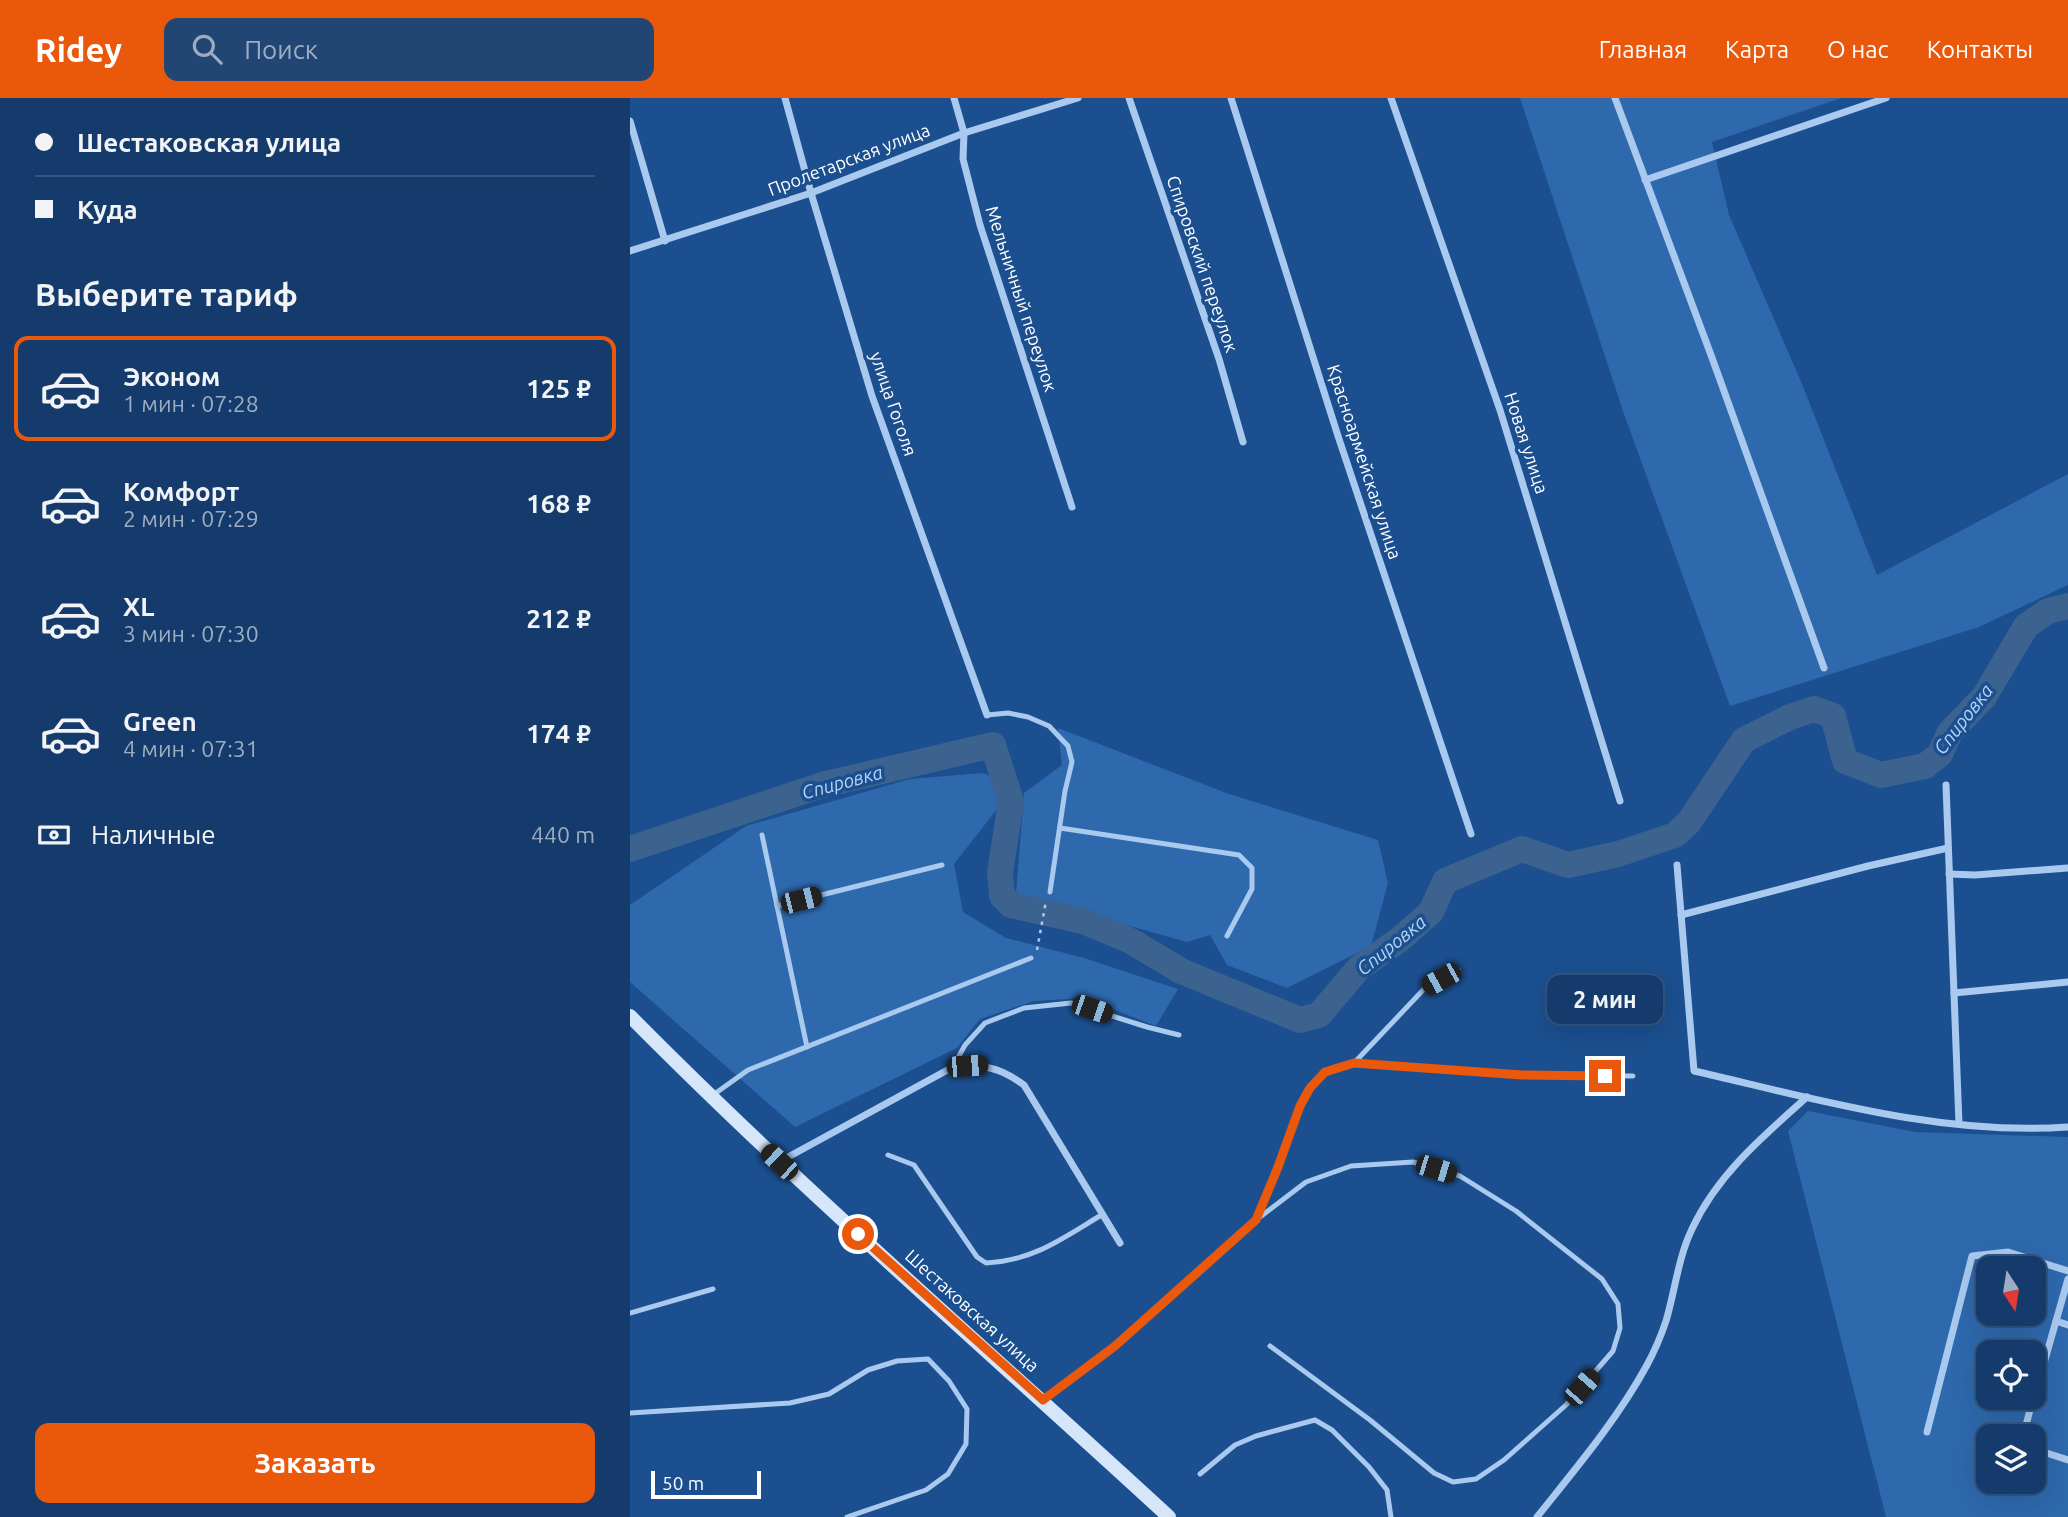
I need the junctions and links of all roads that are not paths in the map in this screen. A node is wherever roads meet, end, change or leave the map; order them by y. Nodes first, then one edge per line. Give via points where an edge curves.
1 (785, 98) edge
2 (954, 98) edge
3 (1078, 98) edge
4 (1129, 98) edge
5 (1231, 98) edge
6 (1391, 98) edge
7 (1615, 98) edge
8 (1886, 98) edge
9 (630, 121) edge
10 (964, 133) junction
11 (1645, 180) junction
12 (811, 193) junction
13 (665, 241) junction
14 (630, 251) edge
15 (1243, 442) dead end
16 (1072, 507) dead end
17 (1824, 668) dead end
18 (987, 715) joint
19 (1946, 785) dead end
20 (1620, 801) dead end
21 (1059, 828) junction
22 (1472, 834) dead end
23 (762, 835) dead end
24 (1948, 848) junction
25 (942, 865) dead end
26 (1677, 866) dead end
27 (2068, 869) edge
28 (1949, 874) junction
29 (1050, 892) dead end
30 (777, 906) junction
31 (1681, 915) junction
32 (1227, 936) dead end
33 (1031, 958) road end
34 (1458, 970) dead end
35 (2068, 982) edge
36 (1954, 993) junction
37 (630, 1016) edge
38 (1179, 1035) dead end
39 (807, 1047) junction
40 (1354, 1063) junction
41 (953, 1067) junction
42 (1633, 1076) dead end
43 (710, 1097) junction
44 (1807, 1097) junction
45 (1959, 1124) junction
46 (2068, 1126) edge
47 (888, 1155) dead end
48 (779, 1162) junction
49 (1103, 1214) junction
50 (1256, 1220) junction
51 (1120, 1243) dead end
52 (2068, 1271) edge
53 (2068, 1279) edge
54 (713, 1289) dead end
55 (630, 1313) edge
56 (2056, 1321) junction
57 (2068, 1325) edge
58 (1270, 1346) dead end
59 (2046, 1354) edge
60 (1043, 1400) junction
61 (630, 1413) edge
62 (1927, 1432) dead end
63 (2046, 1453) edge
64 (2068, 1460) edge
65 (1200, 1475) dead end
66 (847, 1517) edge
67 (1169, 1517) edge
68 (1391, 1517) edge
69 (1537, 1517) edge

1 - 12 street, улица Гоголя
2 - 10 street, Мельничный переулок
3 - 10 street, Пролетарская улица
4 - 15 street, Спировский переулок
5 - 22 street, Красноармейская улица
6 - 20 street, Новая улица via 1500,410
7 - 11 street
8 - 11 street
9 - 13 street
10 - 12 street, Пролетарская улица
10 - 16 street, Мельничный переулок via 962,159 979,225
11 - 17 street
12 - 13 street, Пролетарская улица
12 - 18 street, улица Гоголя via 872,396
13 - 14 street, Пролетарская улица
18 - 21 lane via 1028,717 1049,726 1068,746 1072,762
19 - 24 street
21 - 29 lane
21 - 32 lane via 1240,855 1252,868 1252,889
23 - 30 lane
24 - 28 street
24 - 31 street
25 - 30 lane
26 - 31 street
27 - 28 street
28 - 36 street
30 - 39 lane
31 - 44 street via 1694,1071
33 - 39 lane
34 - 40 lane via 1425,988
35 - 36 street
36 - 45 street
37 - 43 main road, Шестаковская улица
38 - 41 lane via 1071,1003 1024,1008 985,1023
39 - 43 lane via 748,1070
40 - 42 lane via 1522,1075
40 - 50 lane via 1325,1072 1310,1088
41 - 48 street
41 - 49 street via 981,1065 1009,1074 1024,1085
43 - 48 main road, Шестаковская улица
44 - 45 street
44 - 69 street via 1741,1158 1713,1191 1691,1230 1665,1324 1648,1363 1628,1399
45 - 46 street
47 - 49 lane via 914,1165 977,1257 986,1263 1021,1259 1046,1249
48 - 60 main road, Шестаковская улица
49 - 51 street
50 - 58 lane via 1306,1182 1352,1166 1413,1162 1460,1176 1516,1211 1602,1279 1618,1304 1620,1328 1613,1351 1566,1405 1504,1460 1476,1479 1453,1482 1434,1474
50 - 60 lane via 1115,1346
52 - 62 street via 2008,1252 1972,1256
53 - 56 street
54 - 55 lane
56 - 57 street
56 - 59 street
60 - 67 main road, Шестаковская улица
61 - 66 lane via 790,1403 829,1394 868,1370 897,1361 928,1359 967,1409 966,1444 948,1474 926,1490
63 - 64 street
65 - 68 lane via 1235,1445 1315,1420 1332,1430 1387,1490

